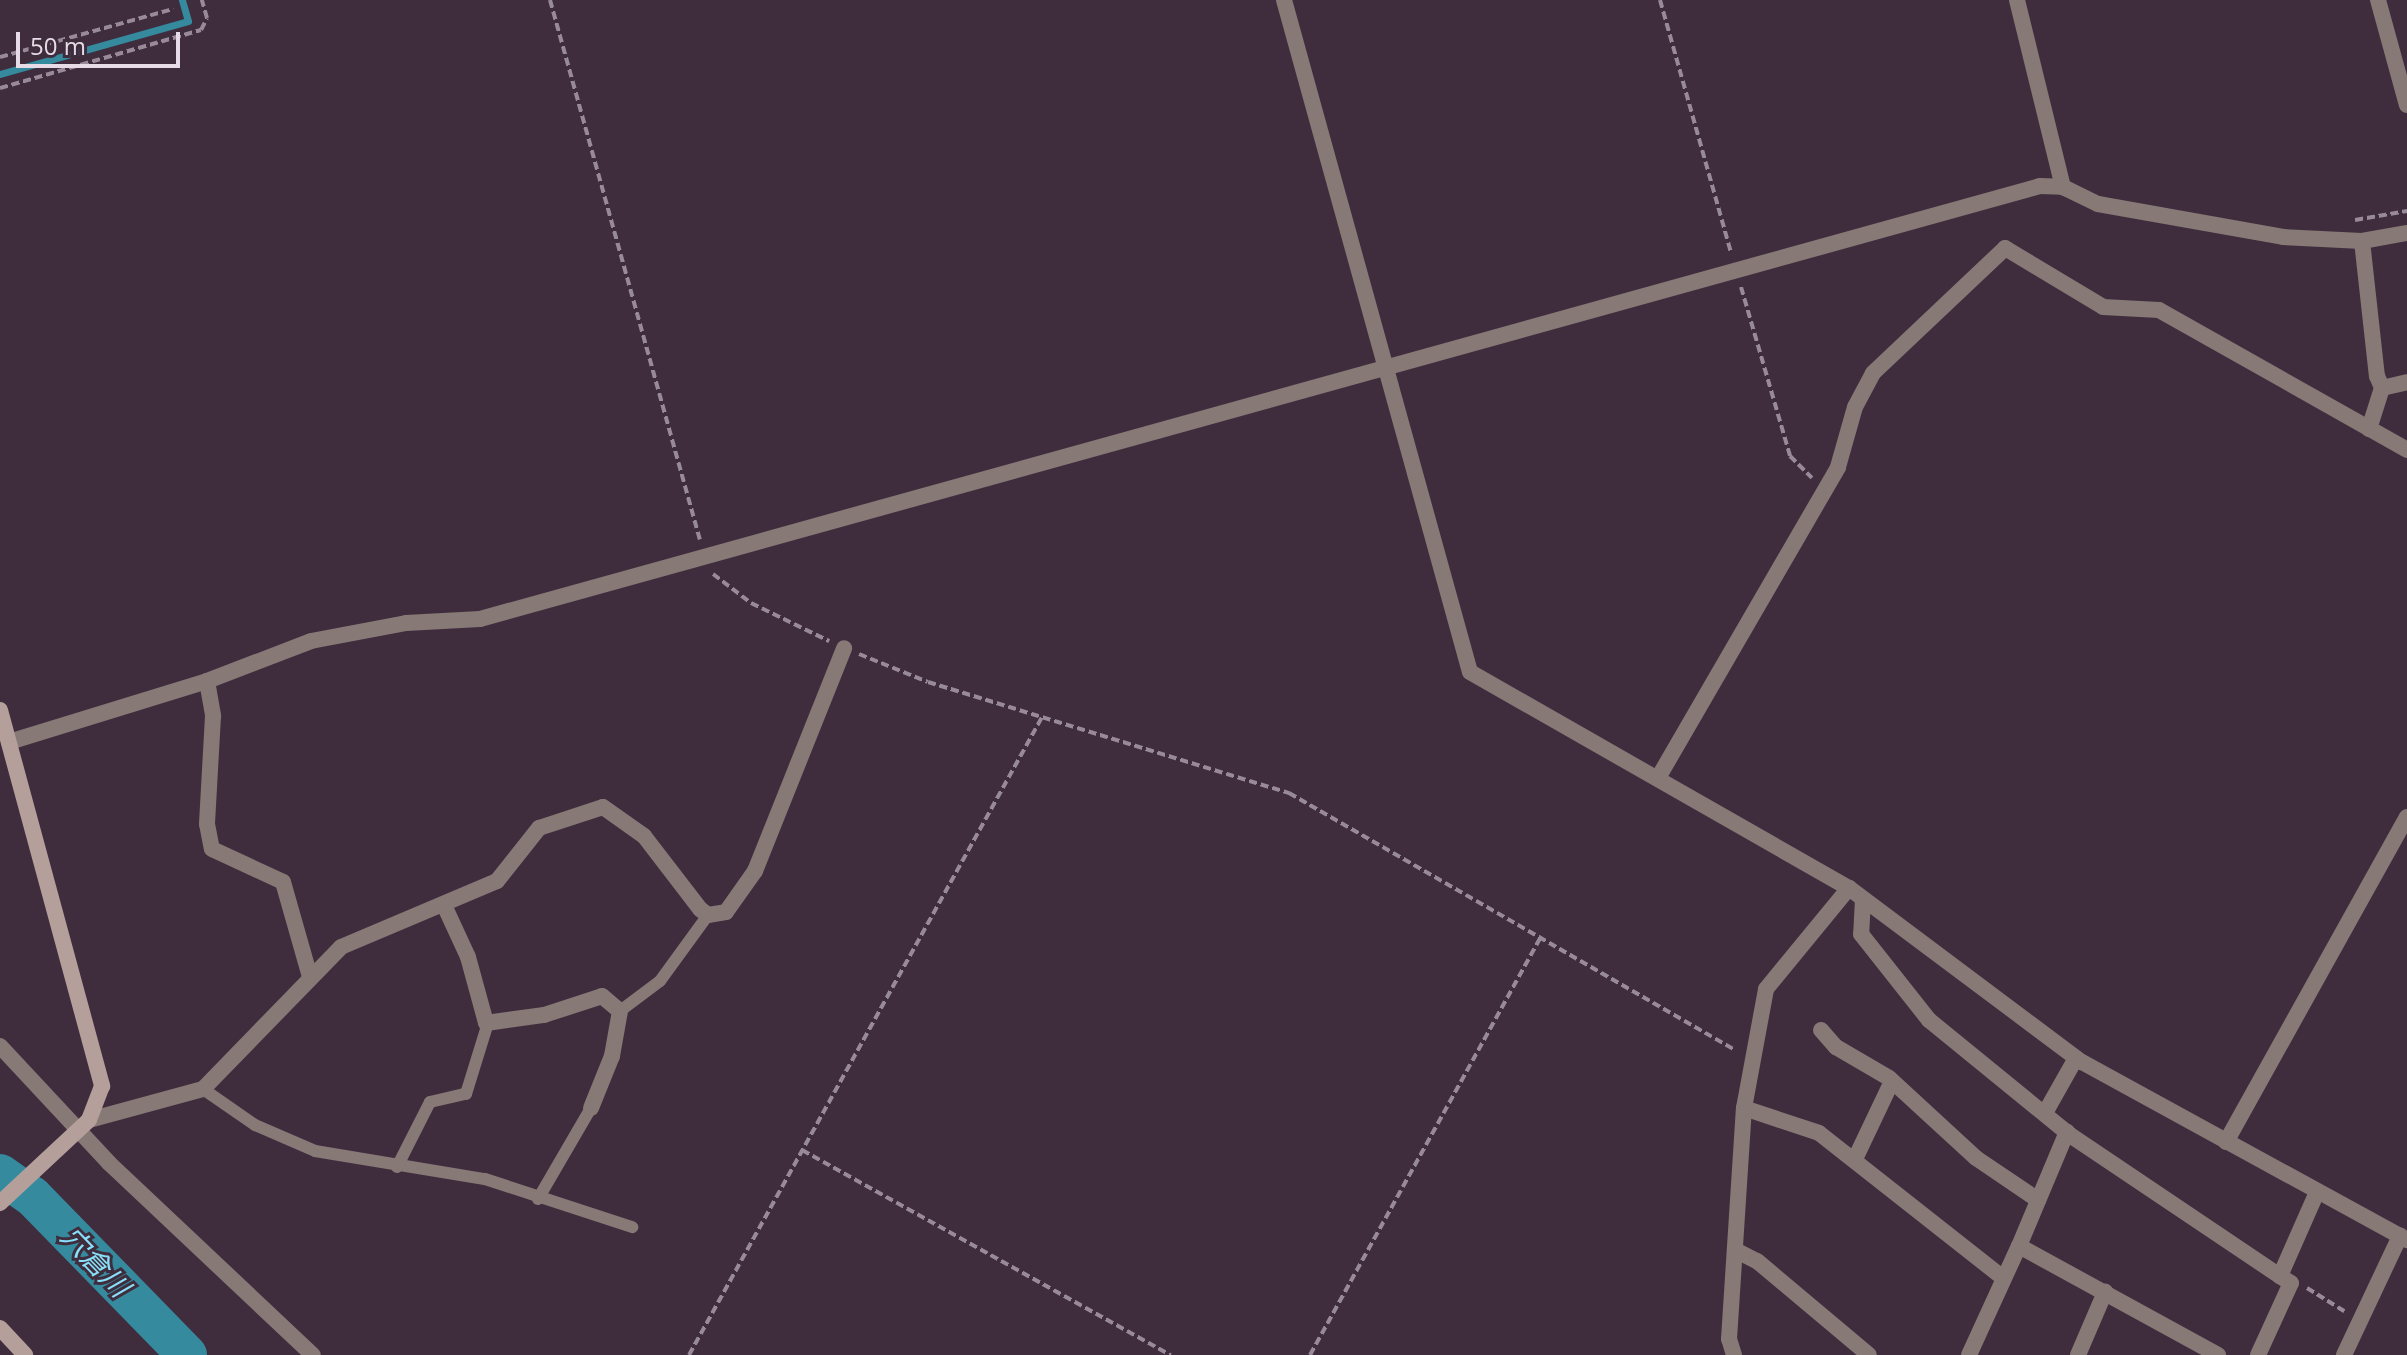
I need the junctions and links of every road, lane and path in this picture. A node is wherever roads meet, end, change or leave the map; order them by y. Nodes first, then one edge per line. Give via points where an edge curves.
1 (202, 0) edge
2 (550, 0) edge
3 (1284, 0) edge
4 (2017, 0) edge
5 (2378, 0) edge
6 (173, 9) dead end
7 (0, 57) edge
8 (0, 88) edge
9 (2407, 105) edge
10 (2063, 187) junction
11 (2407, 233) edge
12 (2362, 241) junction
13 (1387, 367) junction
14 (2407, 382) edge
15 (2382, 388) junction
16 (2369, 429) junction
17 (2407, 450) edge
18 (705, 557) junction
19 (844, 648) junction
20 (207, 681) junction
21 (0, 710) edge
22 (1042, 717) junction
23 (9, 742) junction
24 (1658, 778) junction
25 (2407, 817) edge
26 (1849, 888) junction
27 (1863, 899) junction
28 (444, 905) junction
29 (708, 915) junction
30 (1541, 937) junction
31 (310, 977) junction
32 (620, 1011) junction
33 (488, 1023) junction
34 (1821, 1030) dead end
35 (0, 1046) edge
36 (2076, 1058) junction
37 (1755, 1061) junction
38 (1892, 1081) junction
39 (203, 1089) junction
40 (591, 1108) joint
41 (1744, 1108) junction
42 (2045, 1113) junction
43 (81, 1128) junction
44 (2067, 1132) junction
45 (2226, 1142) junction
46 (802, 1150) junction
47 (1855, 1159) junction
48 (397, 1167) junction
49 (2317, 1192) junction
50 (538, 1199) junction
51 (2038, 1200) junction
52 (0, 1203) edge
53 (632, 1227) dead end
54 (2404, 1238) edge
55 (2019, 1246) junction
56 (1735, 1250) junction
57 (2003, 1278) junction
58 (2285, 1280) junction
59 (2105, 1292) junction
60 (2360, 1321) junction
61 (0, 1328) edge
62 (2214, 1354) edge
63 (25, 1355) edge
64 (313, 1355) edge
65 (689, 1355) edge
66 (1171, 1355) edge
67 (1310, 1355) edge
68 (1734, 1355) edge
69 (1869, 1355) edge
70 (1969, 1355) edge
71 (2078, 1355) edge
72 (2258, 1355) edge
73 (2344, 1355) edge

1 - 8 path via 207,18 201,30
2 - 18 path
3 - 13 street
4 - 10 street
5 - 9 street
6 - 7 path
10 - 12 street via 2098,204 2219,227
10 - 13 street via 2018,190
11 - 12 street
12 - 15 street
13 - 18 street
13 - 24 street via 1470,672
14 - 15 street
15 - 16 street
16 - 17 street
16 - 24 street via 2159,310 2103,307 2005,248 1873,373 1855,407 1838,467
18 - 19 path via 718,581 751,603
18 - 20 street via 480,619 406,623 311,641
19 - 22 path
19 - 29 street via 755,871 726,912
20 - 23 street
20 - 31 street via 213,716 207,824 212,849 283,882
21 - 23 street
22 - 30 path via 1289,793
22 - 46 path
23 - 43 street via 100,1072 98,1103
24 - 26 street
25 - 45 street
26 - 27 street
26 - 37 street via 1766,989
27 - 36 street
27 - 42 street via 1861,934 1903,993
28 - 29 street via 497,881 539,828 603,807 644,836
28 - 31 street via 368,931
28 - 33 street
29 - 32 lane via 660,981
30 - 37 path
30 - 67 path
31 - 39 street
32 - 33 street via 602,996
32 - 40 street via 612,1056
33 - 48 lane via 466,1094 430,1102
34 - 38 street via 1836,1047
35 - 43 street
36 - 42 street
36 - 45 street
37 - 41 street
38 - 47 street
38 - 51 street via 1976,1158
39 - 43 street
39 - 48 lane via 291,1142
40 - 50 lane
41 - 47 street via 1805,1125
41 - 56 street
42 - 44 street
43 - 52 street
43 - 64 street
44 - 51 street
44 - 58 street
45 - 49 street
46 - 65 path
46 - 66 path
47 - 57 street
48 - 50 lane via 485,1179
49 - 54 street
49 - 58 street
50 - 53 lane
51 - 55 street
54 - 60 street
55 - 57 street
55 - 59 street
56 - 68 street via 1729,1339
56 - 69 street via 1757,1261
57 - 70 street
58 - 60 path
58 - 72 street
59 - 62 street
59 - 71 street
60 - 73 street
61 - 63 street

